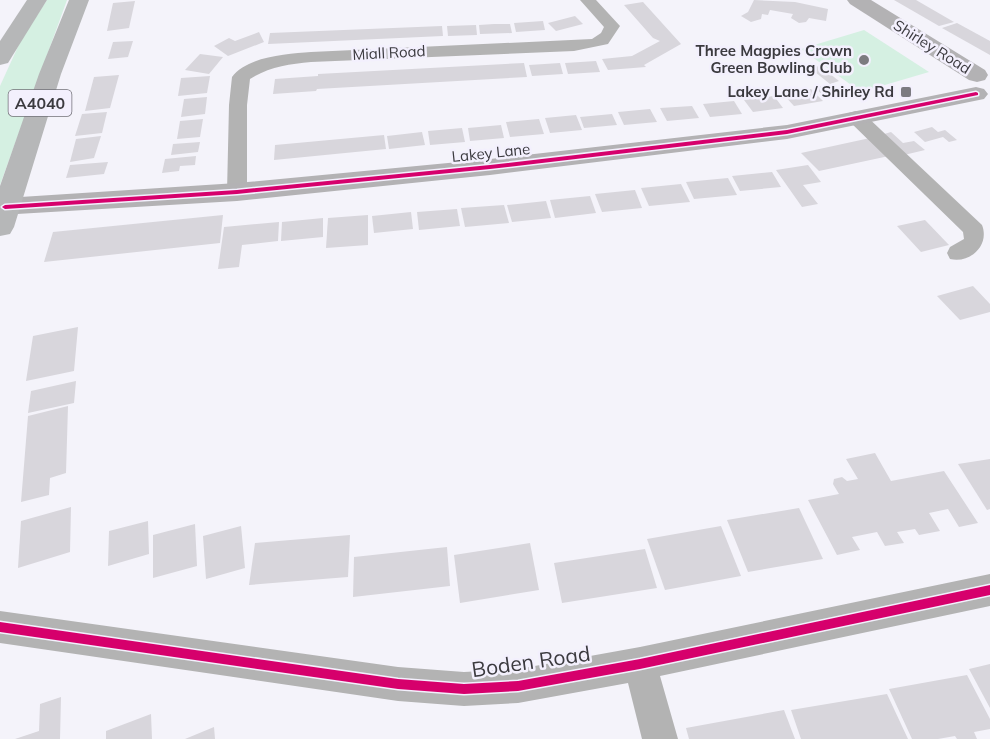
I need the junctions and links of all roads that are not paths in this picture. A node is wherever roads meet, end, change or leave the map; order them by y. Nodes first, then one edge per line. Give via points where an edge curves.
1 (37, 0) edge
2 (79, 0) edge
3 (588, 0) edge
4 (857, 0) edge
5 (0, 58) edge
6 (983, 86) edge
7 (856, 117) junction
8 (237, 192) junction
9 (2, 214) edge
10 (958, 253) dead end
11 (990, 590) edge
12 (0, 627) edge
13 (640, 664) junction
14 (660, 739) edge

1 - 5 main road
2 - 9 main road, A4040
3 - 8 street, Miall Road via 612,26 601,42 311,57 255,66 241,77
4 - 6 street, Shirley Road
6 - 7 street, Lakey Lane
7 - 8 street, Lakey Lane via 787,132
7 - 10 street via 974,230 975,242
8 - 9 street, Lakey Lane
11 - 13 street, Boden Road
12 - 13 street, Boden Road via 398,684 464,689 518,686
13 - 14 street

